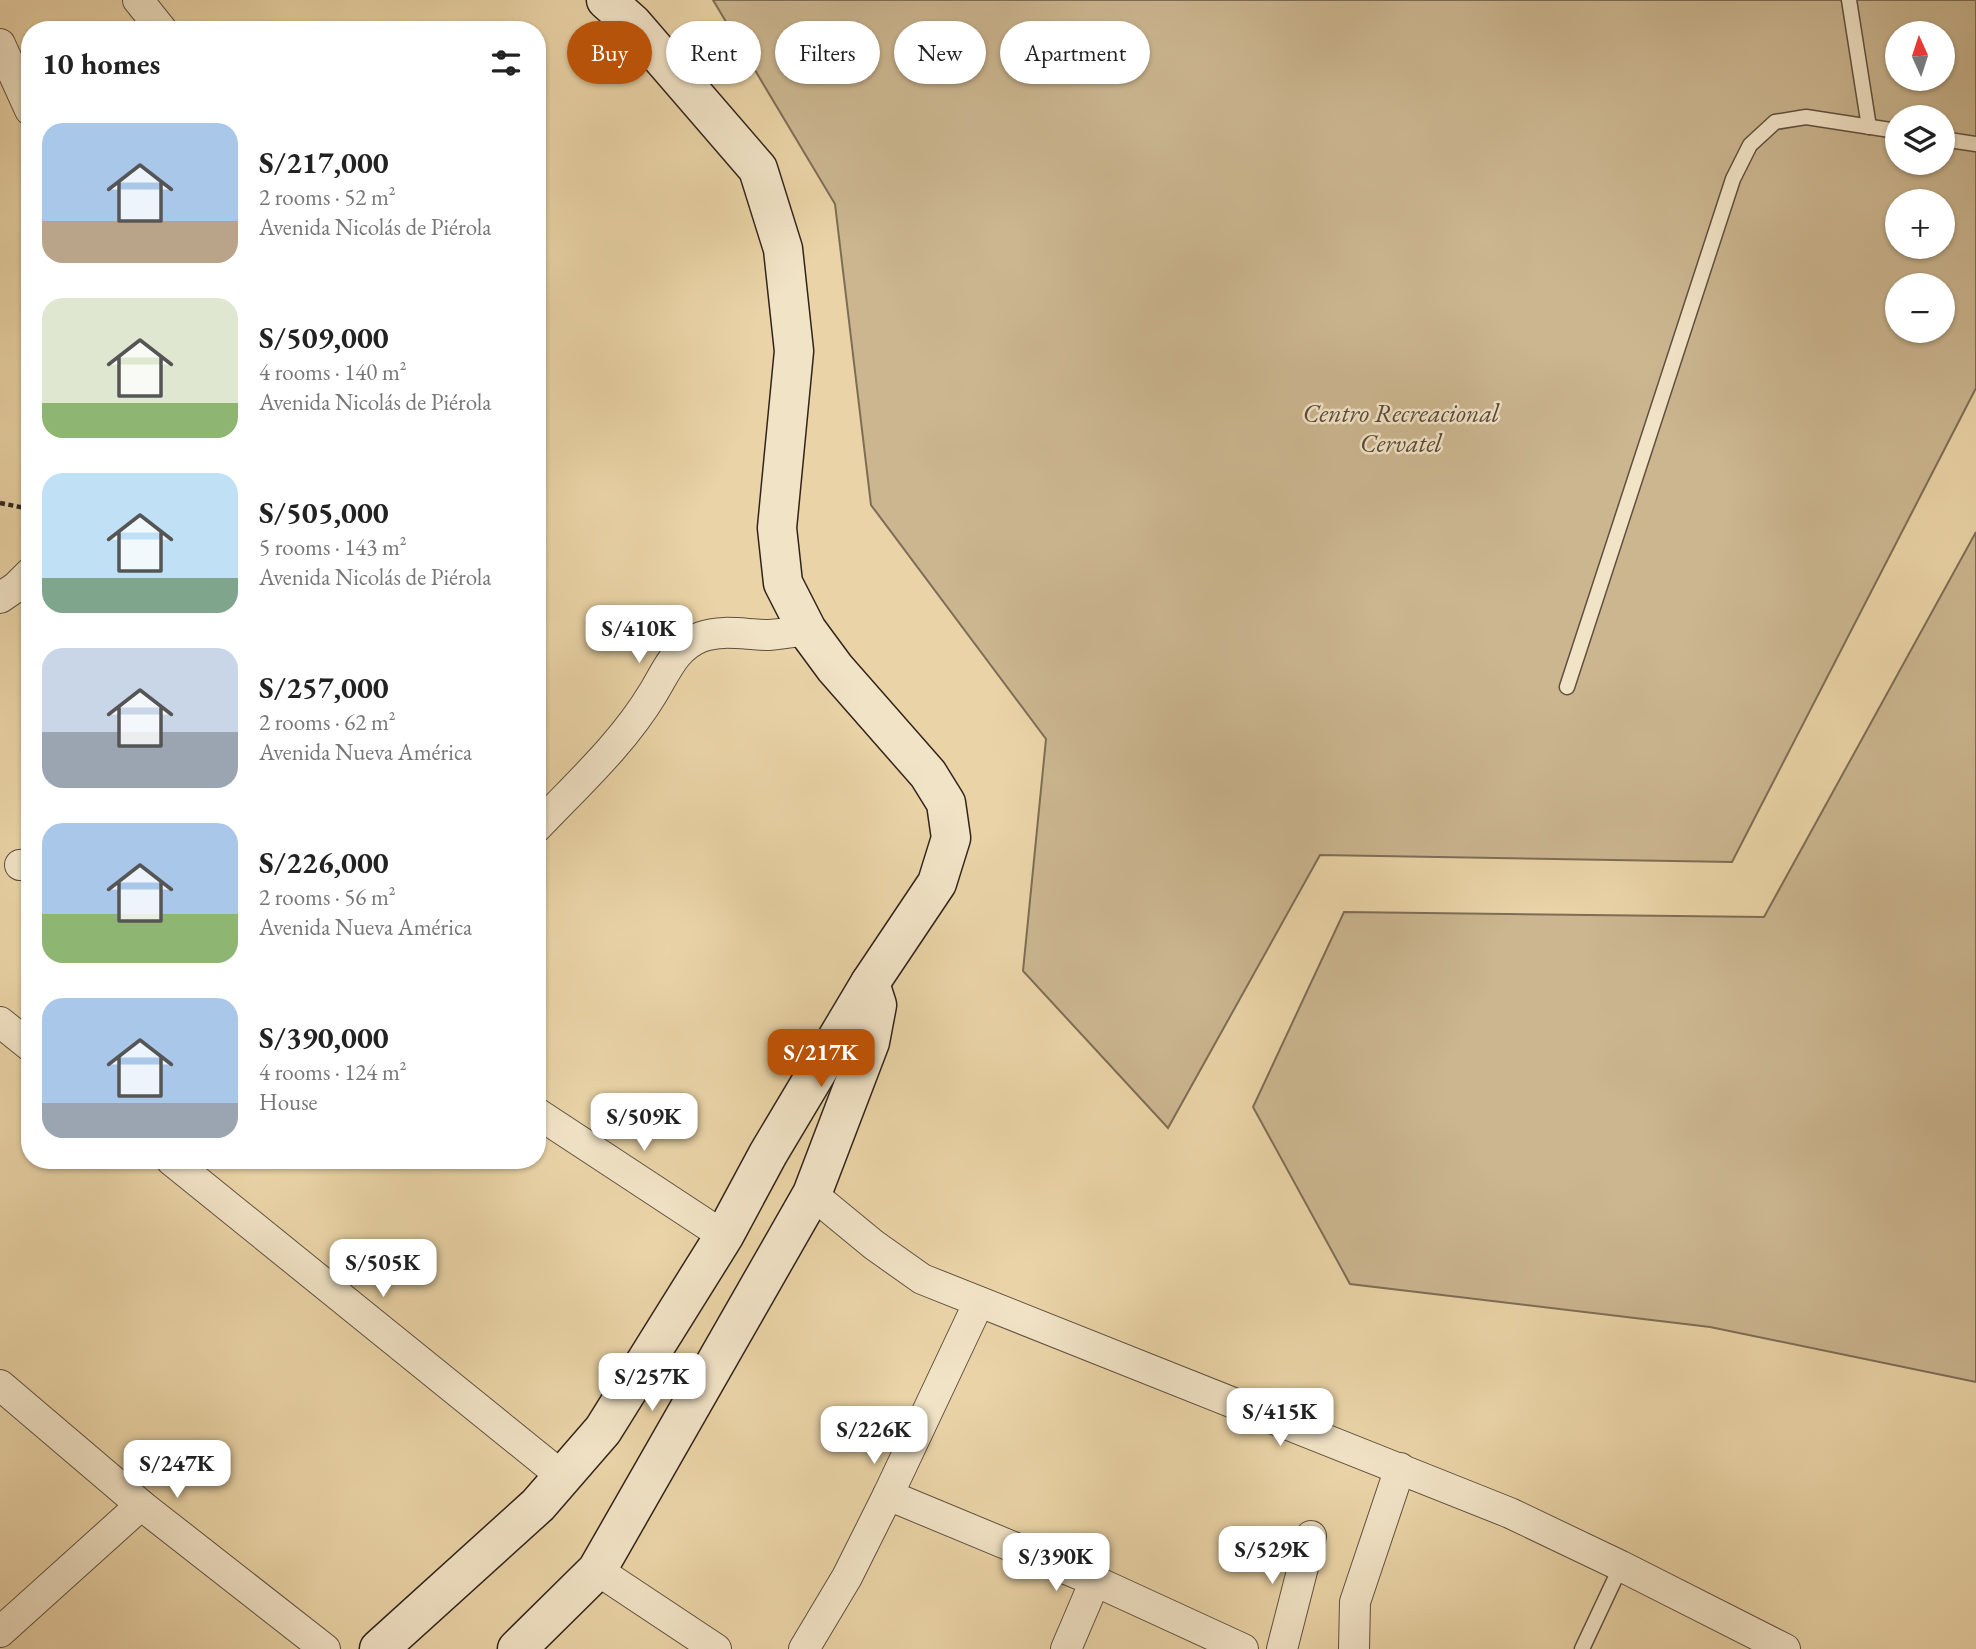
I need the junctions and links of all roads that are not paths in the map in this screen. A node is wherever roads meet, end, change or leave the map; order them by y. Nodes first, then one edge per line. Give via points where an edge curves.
1 (138, 0) edge
2 (606, 0) edge
3 (1849, 0) edge
4 (155, 21) edge
5 (0, 44) edge
6 (21, 90) edge
7 (1869, 127) junction
8 (1885, 129) edge
9 (1955, 141) edge
10 (1976, 144) edge
11 (21, 582) edge
12 (0, 598) edge
13 (807, 630) junction
14 (1567, 687) dead end
15 (546, 817) edge
16 (870, 983) junction
17 (0, 1022) edge
18 (21, 1039) edge
19 (546, 1119) edge
20 (182, 1169) edge
21 (812, 1195) junction
22 (724, 1236) junction
23 (979, 1302) junction
24 (0, 1385) edge
25 (1400, 1468) junction
26 (563, 1477) junction
27 (888, 1495) junction
28 (141, 1505) junction
29 (1311, 1536) dead end
30 (1621, 1566) junction
31 (597, 1570) junction
32 (1095, 1581) junction
33 (0, 1632) edge
34 (326, 1649) edge
35 (379, 1649) edge
36 (517, 1649) edge
37 (716, 1649) edge
38 (804, 1649) edge
39 (1066, 1649) edge
40 (1243, 1649) edge
41 (1282, 1649) edge
42 (1354, 1649) edge
43 (1582, 1649) edge
44 (1785, 1649) edge

1 - 4 street
2 - 13 street via 632,23 758,169 783,249 794,351 777,528 783,583
3 - 7 lane
5 - 6 street
7 - 8 lane
7 - 14 lane via 1806,117 1775,122 1750,145 1729,192
9 - 10 lane
11 - 12 street
13 - 15 street via 770,635 718,632 697,638 667,666 620,738
13 - 16 street via 928,774 946,803 951,838 937,883
16 - 21 street via 877,1005 870,1042
16 - 22 street
17 - 18 street
19 - 22 street
20 - 26 street
21 - 23 street via 922,1279
21 - 31 street
22 - 26 street via 603,1430
23 - 25 street
23 - 27 street
24 - 28 street
25 - 30 street
25 - 42 street via 1355,1602
26 - 35 street
27 - 32 street
27 - 38 street
28 - 33 street
28 - 34 street
29 - 41 street
30 - 43 lane
30 - 44 street
31 - 36 street
31 - 37 street
32 - 39 street
32 - 40 street

